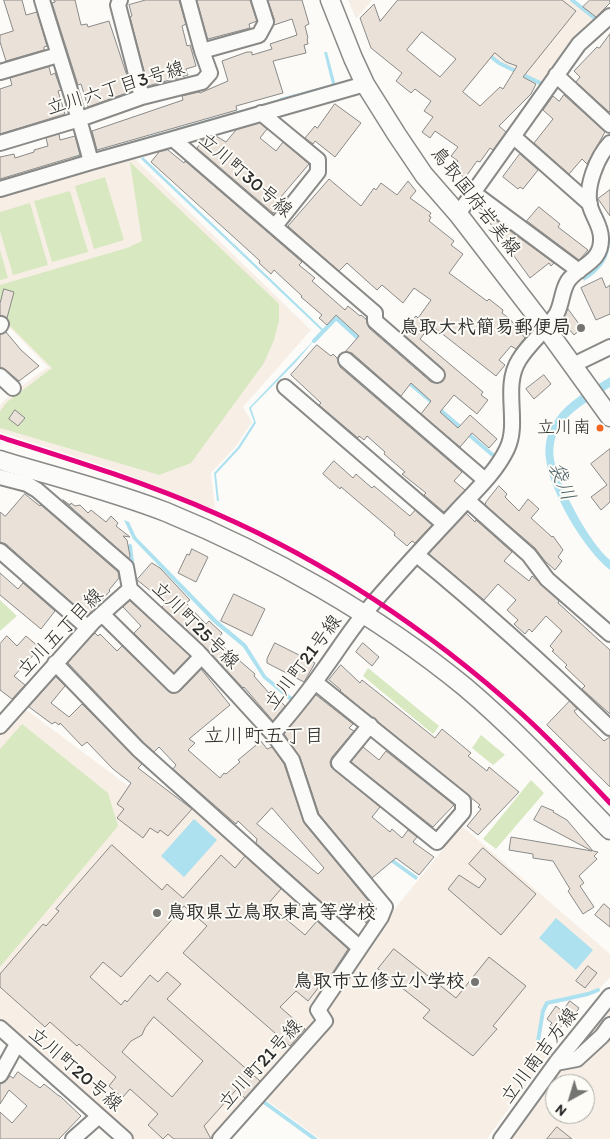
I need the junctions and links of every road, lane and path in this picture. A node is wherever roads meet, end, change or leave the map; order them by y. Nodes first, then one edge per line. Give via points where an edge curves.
1 (42, 0) edge
2 (120, 0) edge
3 (188, 0) edge
4 (259, 0) edge
5 (330, 0) edge
6 (610, 16) edge
7 (202, 51) junction
8 (58, 55) junction
9 (0, 72) edge
10 (556, 75) junction
11 (365, 84) junction
12 (142, 97) junction
13 (261, 113) junction
14 (80, 119) junction
15 (610, 126) edge
16 (514, 137) junction
17 (174, 139) junction
18 (0, 143) edge
19 (610, 143) edge
20 (91, 162) junction
21 (0, 189) edge
22 (474, 193) junction
23 (590, 204) junction
24 (458, 214) junction
25 (275, 226) junction
26 (579, 271) junction
27 (545, 327) junction
28 (610, 347) edge
29 (346, 360) dead end
30 (573, 366) junction
31 (436, 375) dead end
32 (0, 376) edge
33 (285, 387) dead end
34 (13, 388) dead end
35 (606, 411) edge
36 (0, 465) edge
37 (485, 480) junction
38 (467, 500) junction
39 (444, 524) junction
40 (0, 551) edge
41 (417, 555) junction
42 (130, 589) junction
43 (102, 614) junction
44 (364, 615) junction
45 (88, 628) junction
46 (610, 634) edge
47 (202, 656) junction
48 (55, 663) junction
49 (315, 682) junction
50 (3, 716) edge
51 (370, 726) junction
52 (610, 728) edge
53 (273, 734) junction
54 (610, 830) edge
55 (360, 948) junction
56 (610, 996) edge
57 (610, 1025) edge
58 (0, 1028) edge
59 (17, 1044) junction
60 (556, 1063) junction
61 (0, 1075) edge
62 (99, 1116) junction
63 (74, 1139) edge
64 (125, 1139) edge
65 (220, 1139) edge
66 (501, 1139) edge

1 - 8 street
2 - 12 street via 118,5
3 - 7 street
4 - 7 street, 立川六丁目3号線 via 266,22 259,35
5 - 11 main road, 鳥取国府岩美線
6 - 10 street via 579,44
7 - 12 street, 立川六丁目3号線 via 210,73 202,82
8 - 9 street
8 - 14 street
10 - 15 street
10 - 16 street
11 - 13 street, 立川町30号線
11 - 24 main road, 鳥取国府岩美線 via 424,175
12 - 14 street, 立川六丁目3号線
13 - 17 street, 立川町30号線
13 - 25 street via 318,160 318,172
14 - 18 street, 立川六丁目3号線
14 - 20 street
16 - 22 street
16 - 23 street
17 - 20 street
17 - 25 street, 立川町30号線
19 - 23 street via 594,170
20 - 21 street
22 - 24 street
22 - 26 street
23 - 26 street, 立川町21号線 via 599,226 600,247 592,261
24 - 27 main road, 鳥取国府岩美線
25 - 31 street, 立川町30号線 via 375,313 375,321
26 - 27 street, 立川町21号線 via 567,283 556,313
27 - 30 main road, 鳥取国府岩美線
27 - 37 street, 立川町21号線 via 514,371 508,446
28 - 30 street
29 - 37 street
30 - 35 main road, 鳥取国府岩美線
32 - 34 street
33 - 39 street
36 - 42 street, 立川町25号線 via 37,490 126,567
36 - 44 main road via 117,495 173,515 292,571
37 - 38 street, 立川町21号線
38 - 39 street, 立川町21号線
38 - 46 street via 529,555 547,579
39 - 41 street, 立川町21号線
40 - 45 street
41 - 44 street, 立川町21号線
41 - 52 street via 540,660
42 - 43 street, 立川五丁目線
42 - 47 street, 立川町25号線
43 - 45 street, 立川五丁目線
43 - 47 street via 174,685
44 - 49 street, 立川町21号線
44 - 54 main road via 401,639 516,733
45 - 48 street, 立川五丁目線
47 - 53 street, 立川町25号線
48 - 50 street, 立川五丁目線
48 - 55 street via 138,749
49 - 51 street
49 - 53 street, 立川町21号線
51 - 51 street via 463,801 463,812 437,842 340,763
53 - 55 street, 立川町21号線 via 292,760 311,818 385,908
55 - 65 street, 立川町21号線 via 318,1010 324,1021
56 - 60 street, 立川南吉方線
57 - 60 street via 577,1059
58 - 59 street, 立川町20号線
59 - 61 street
59 - 62 street, 立川町20号線
60 - 66 street, 立川南吉方線
62 - 63 street
62 - 64 street, 立川町20号線

